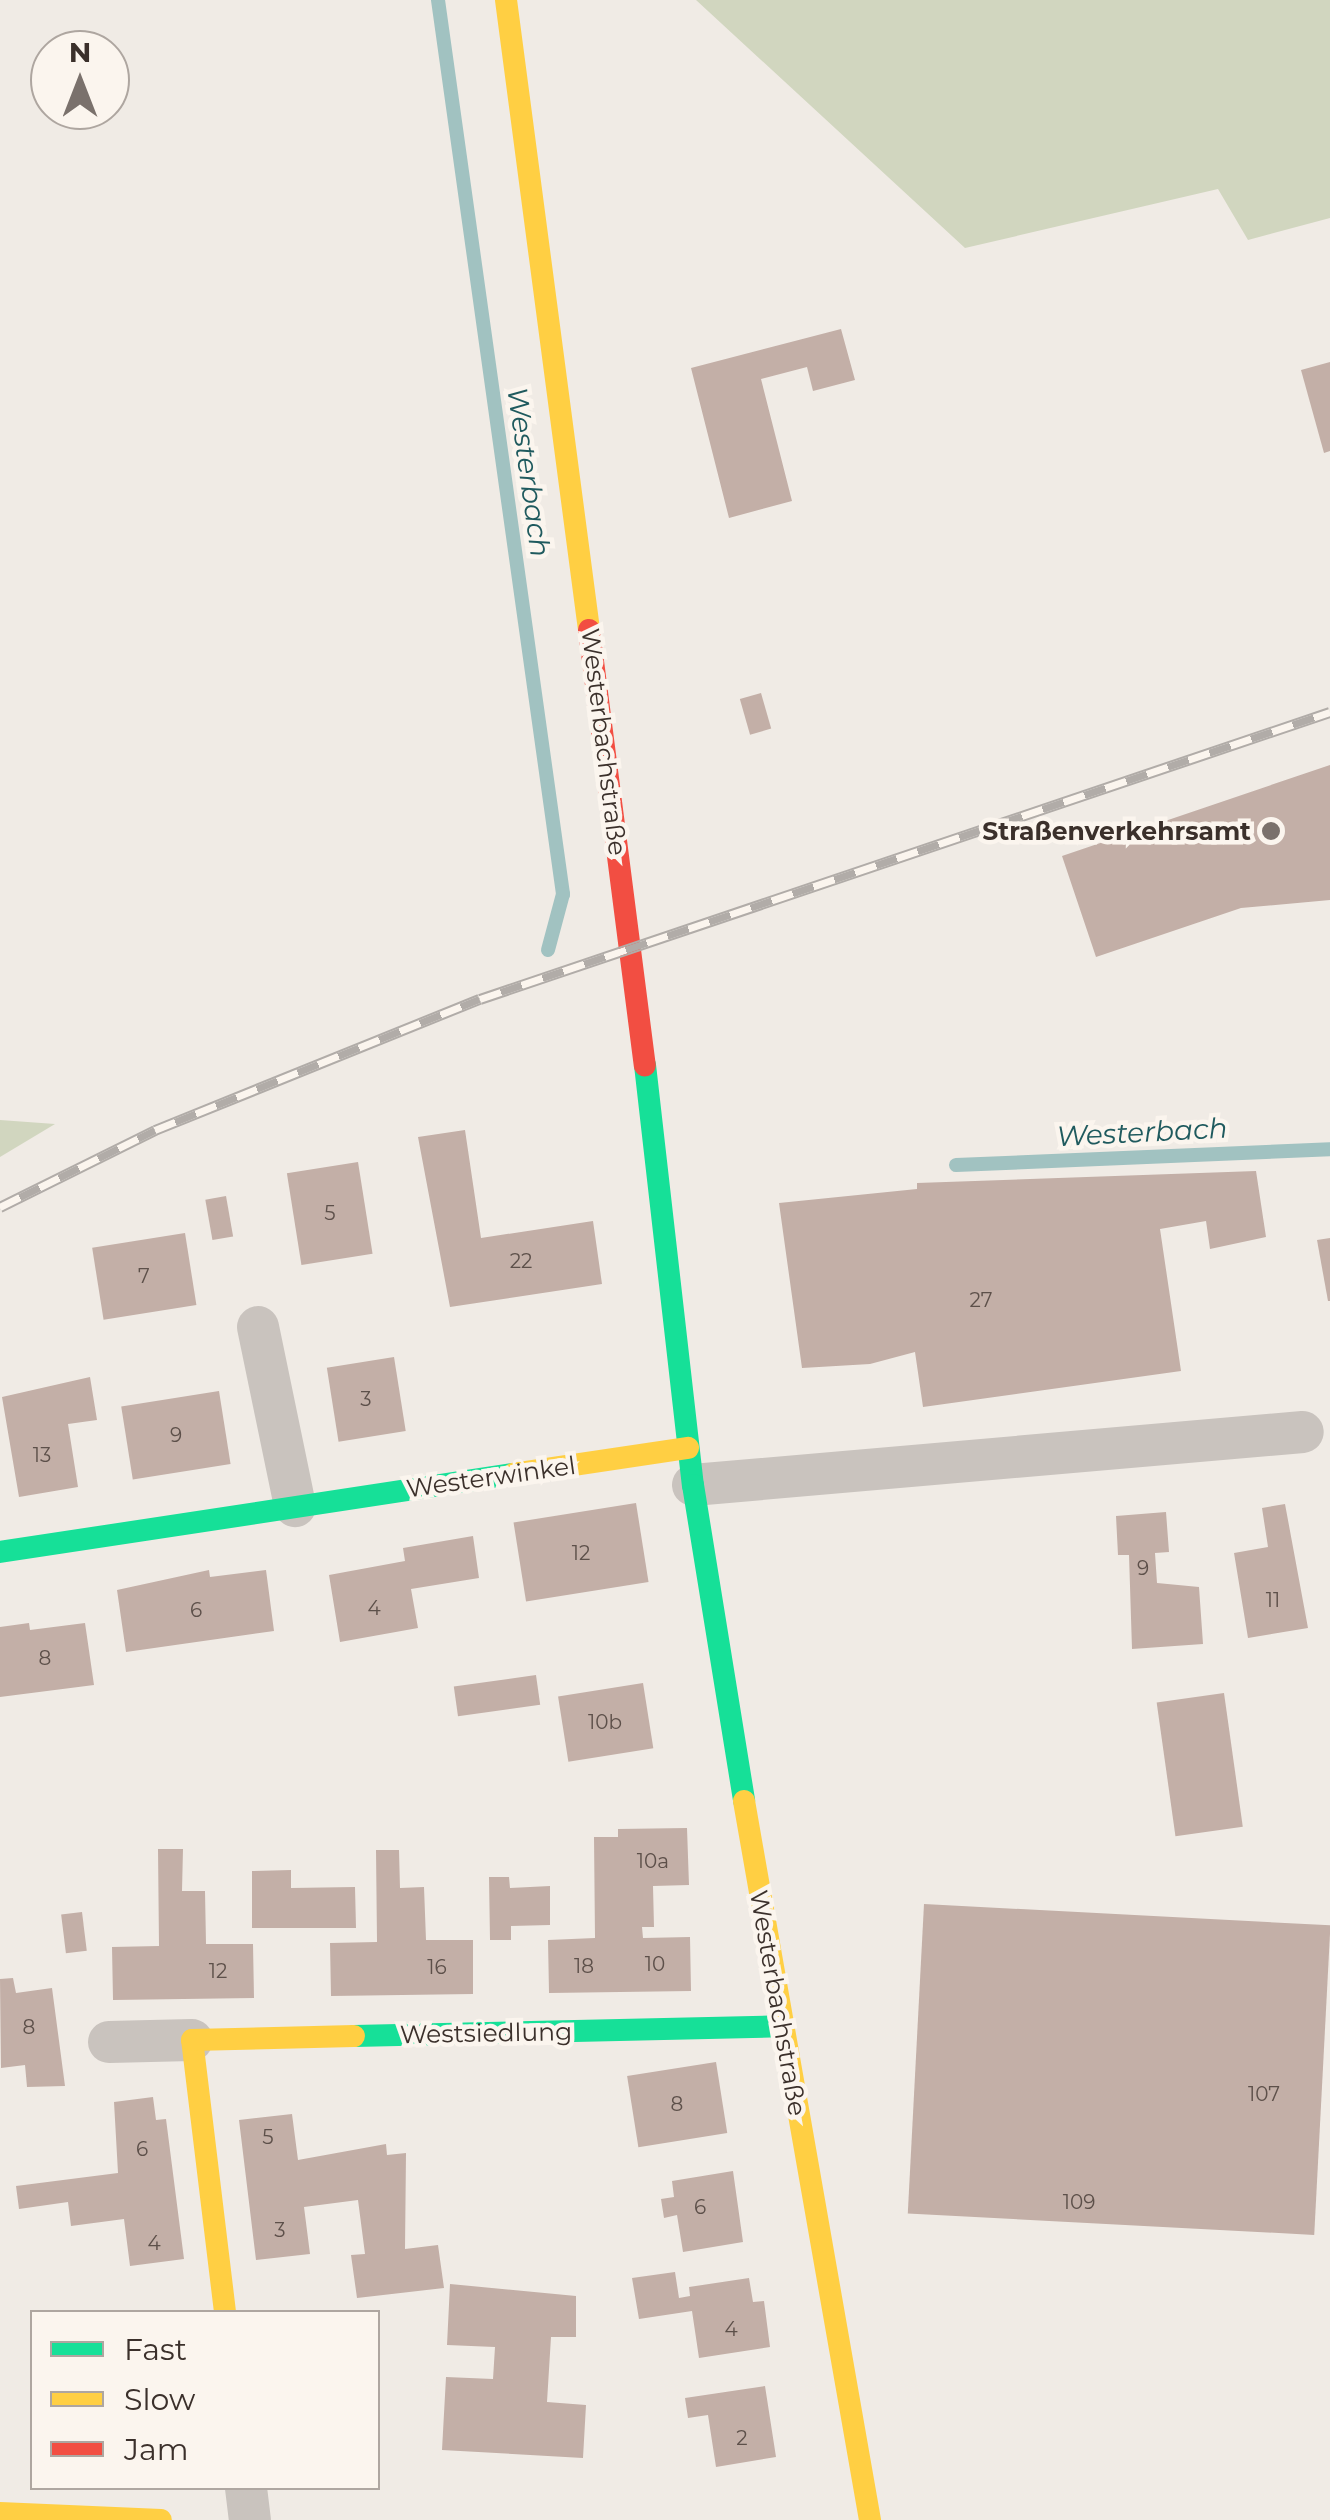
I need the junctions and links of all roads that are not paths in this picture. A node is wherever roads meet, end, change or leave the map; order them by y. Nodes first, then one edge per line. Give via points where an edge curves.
1 (506, 0) edge
2 (258, 1327) dead end
3 (1303, 1432) dead end
4 (690, 1466) junction
5 (295, 1506) junction
6 (0, 1552) edge
7 (780, 2026) junction
8 (192, 2040) junction
9 (109, 2042) dead end
10 (225, 2310) edge
11 (246, 2490) edge
12 (0, 2513) edge
13 (161, 2520) edge
14 (250, 2520) edge
15 (870, 2520) edge

1 - 4 main road, Westerbachstraße via 631,948
2 - 5 street
3 - 4 street
4 - 5 main road, Westerwinkel
4 - 7 main road, Westerbachstraße
5 - 6 main road, Westerwinkel
7 - 8 main road, Westsiedlung
7 - 15 main road, Westerbachstraße
8 - 9 street, Westsiedlung
8 - 10 main road
11 - 14 street
12 - 13 main road

